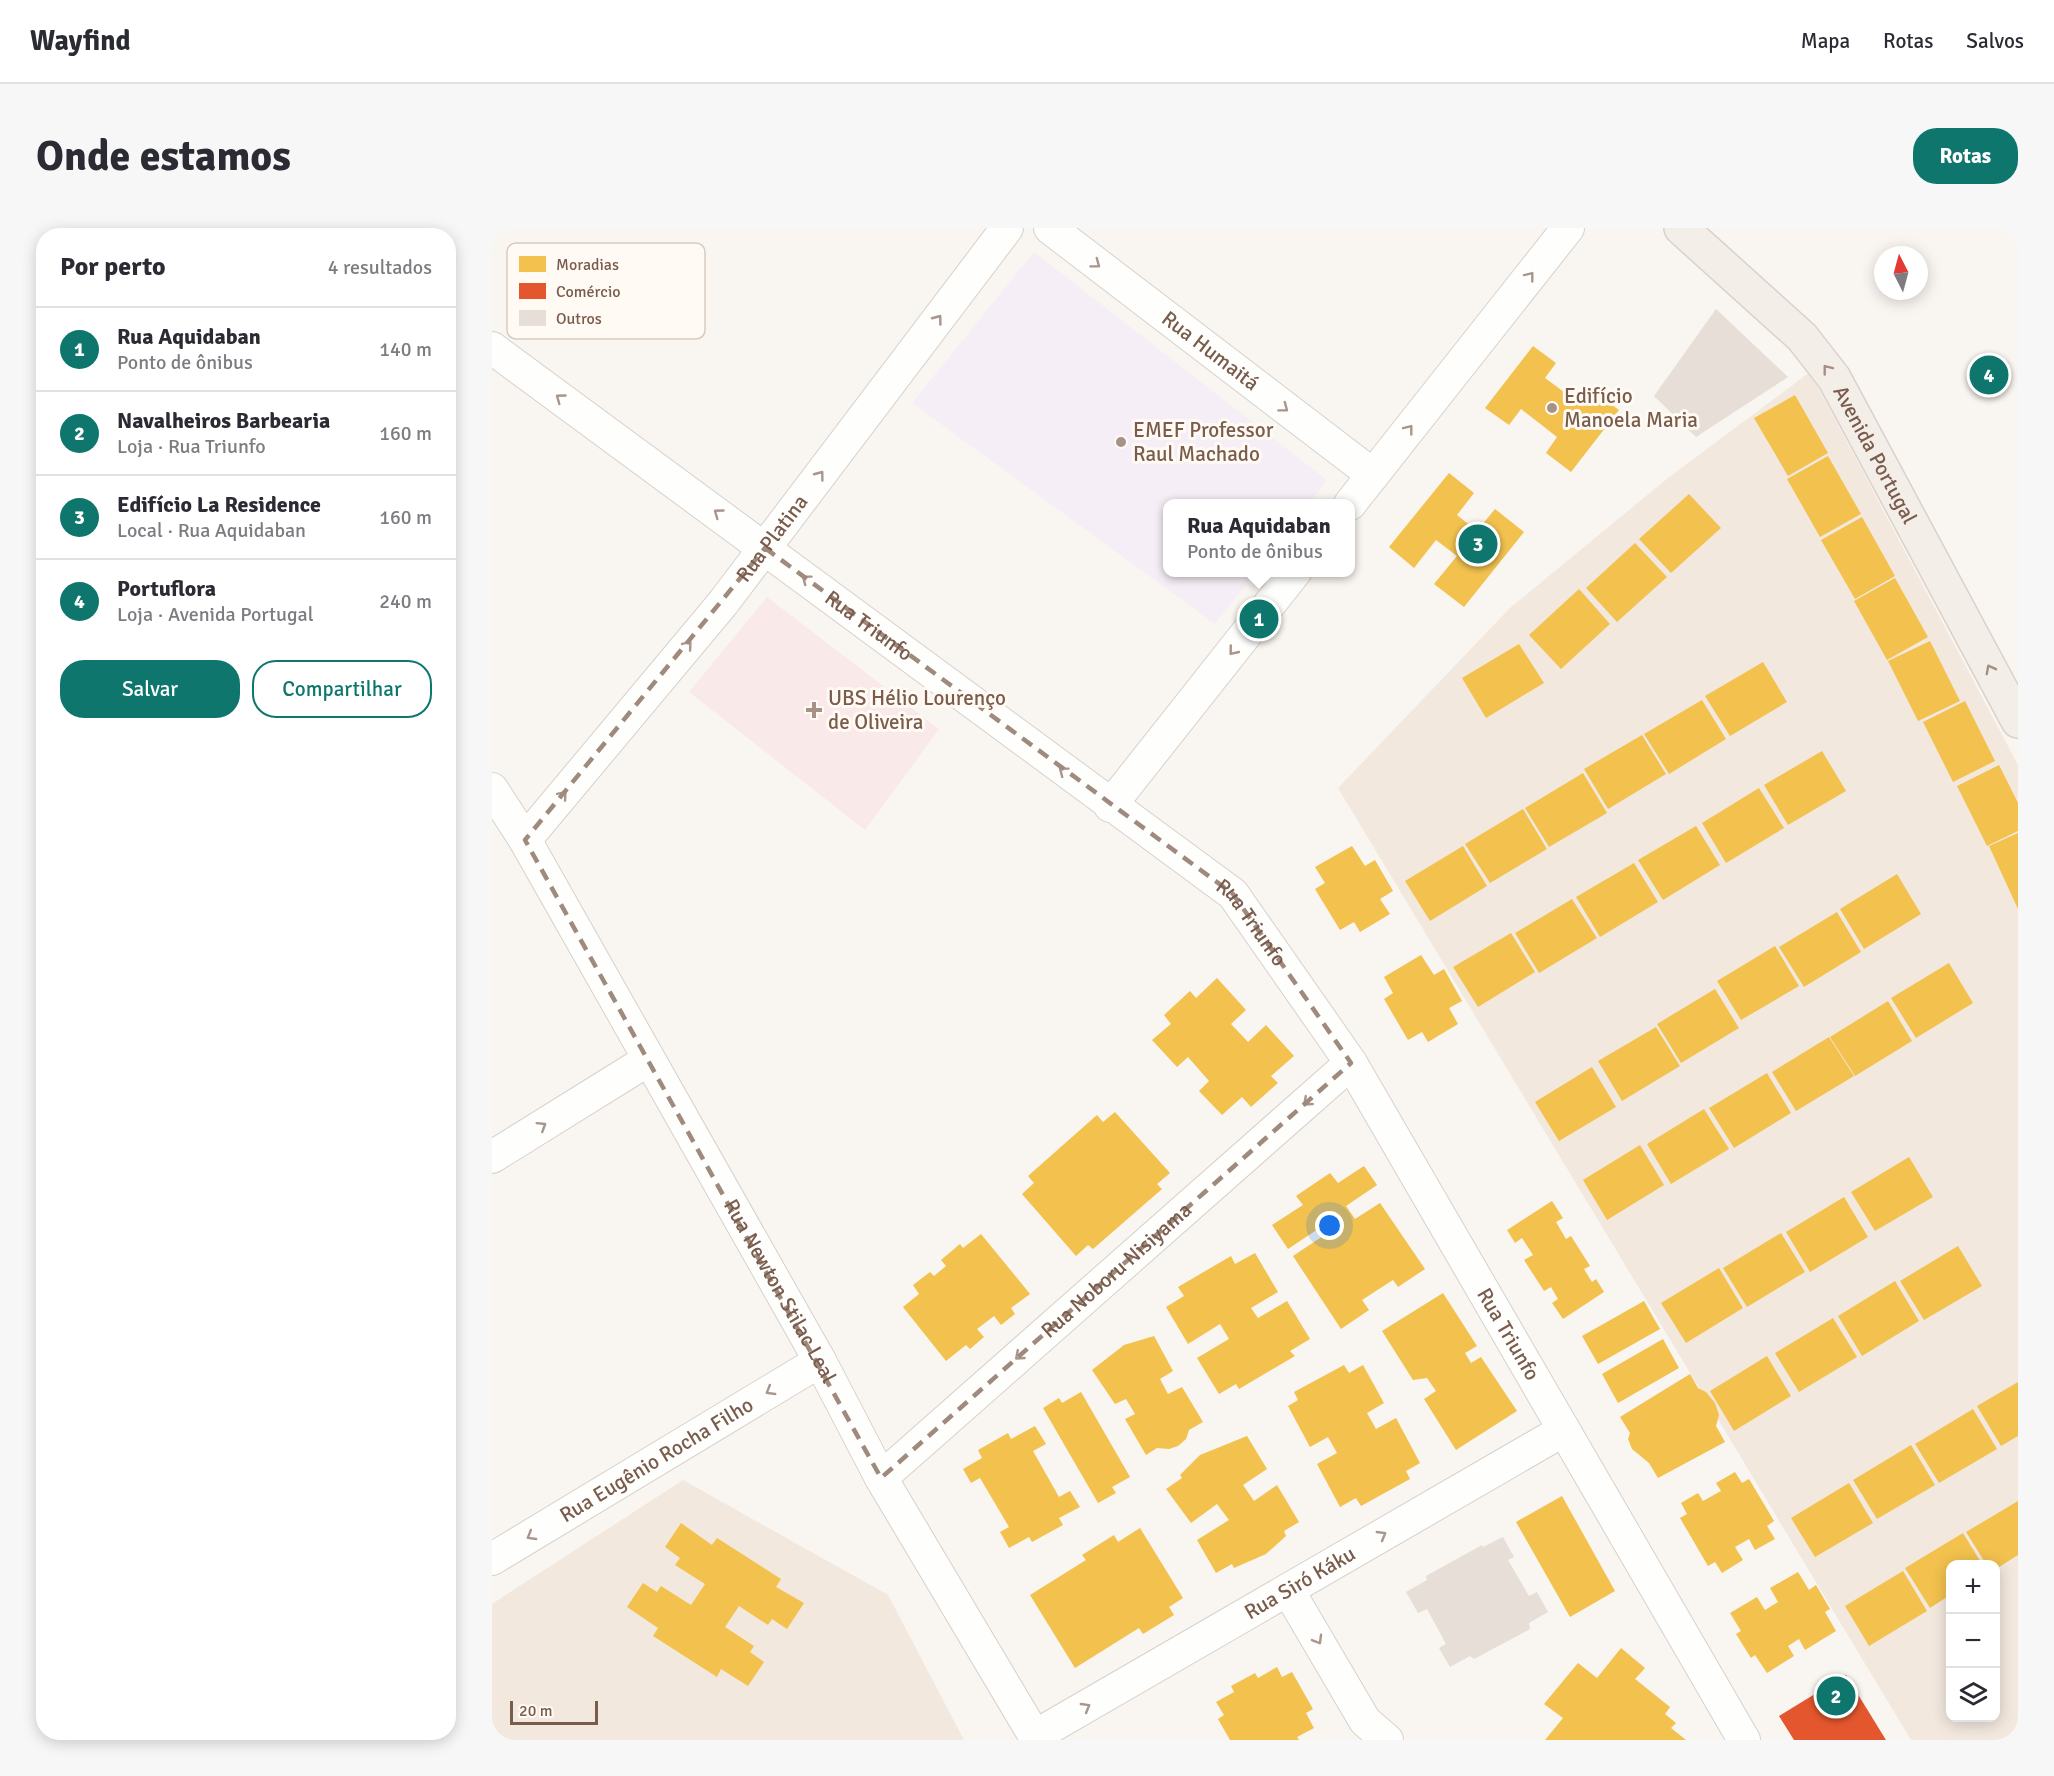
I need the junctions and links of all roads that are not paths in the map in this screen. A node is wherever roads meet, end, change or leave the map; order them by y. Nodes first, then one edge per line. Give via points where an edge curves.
1 (1006, 228) edge
2 (1050, 228) edge
3 (1568, 228) edge
4 (1681, 228) edge
5 (492, 348) edge
6 (1373, 475) junction
7 (1354, 499) edge
8 (765, 548) junction
9 (1292, 577) edge
10 (2018, 721) edge
11 (492, 789) edge
12 (1110, 806) junction
13 (525, 840) junction
14 (648, 1060) junction
15 (1351, 1063) junction
16 (492, 1157) edge
17 (820, 1361) junction
18 (1564, 1430) junction
19 (881, 1478) junction
20 (492, 1559) edge
21 (1288, 1590) junction
22 (1036, 1738) edge
23 (1387, 1740) edge
24 (1744, 1740) edge

8 -> 1 street, Rua Platina
2 -> 6 street, Rua Humaitá
6 -> 3 street
10 -> 4 main road, Avenida Portugal via 1834,378 1802,338
8 -> 5 street, Rua Triunfo
6 - 7 street
12 -> 8 street, Rua Triunfo
13 -> 8 street, Rua Platina
9 -> 12 street
11 - 13 street, Rua Newton Stilac Leal
12 - 15 street, Rua Triunfo via 1233,894
13 - 14 street, Rua Newton Stilac Leal
16 -> 14 street
14 - 17 street, Rua Newton Stilac Leal
15 - 18 street, Rua Triunfo
15 -> 19 street, Rua Noboru Nisiyama
17 - 19 street, Rua Newton Stilac Leal
17 -> 20 street, Rua Eugênio Rocha Filho
21 -> 18 street, Rua Siró Káku
18 - 24 street, Rua Triunfo
19 - 22 street, Rua Newton Stilac Leal
22 -> 21 street, Rua Siró Káku
21 -> 23 street via 1365,1722

